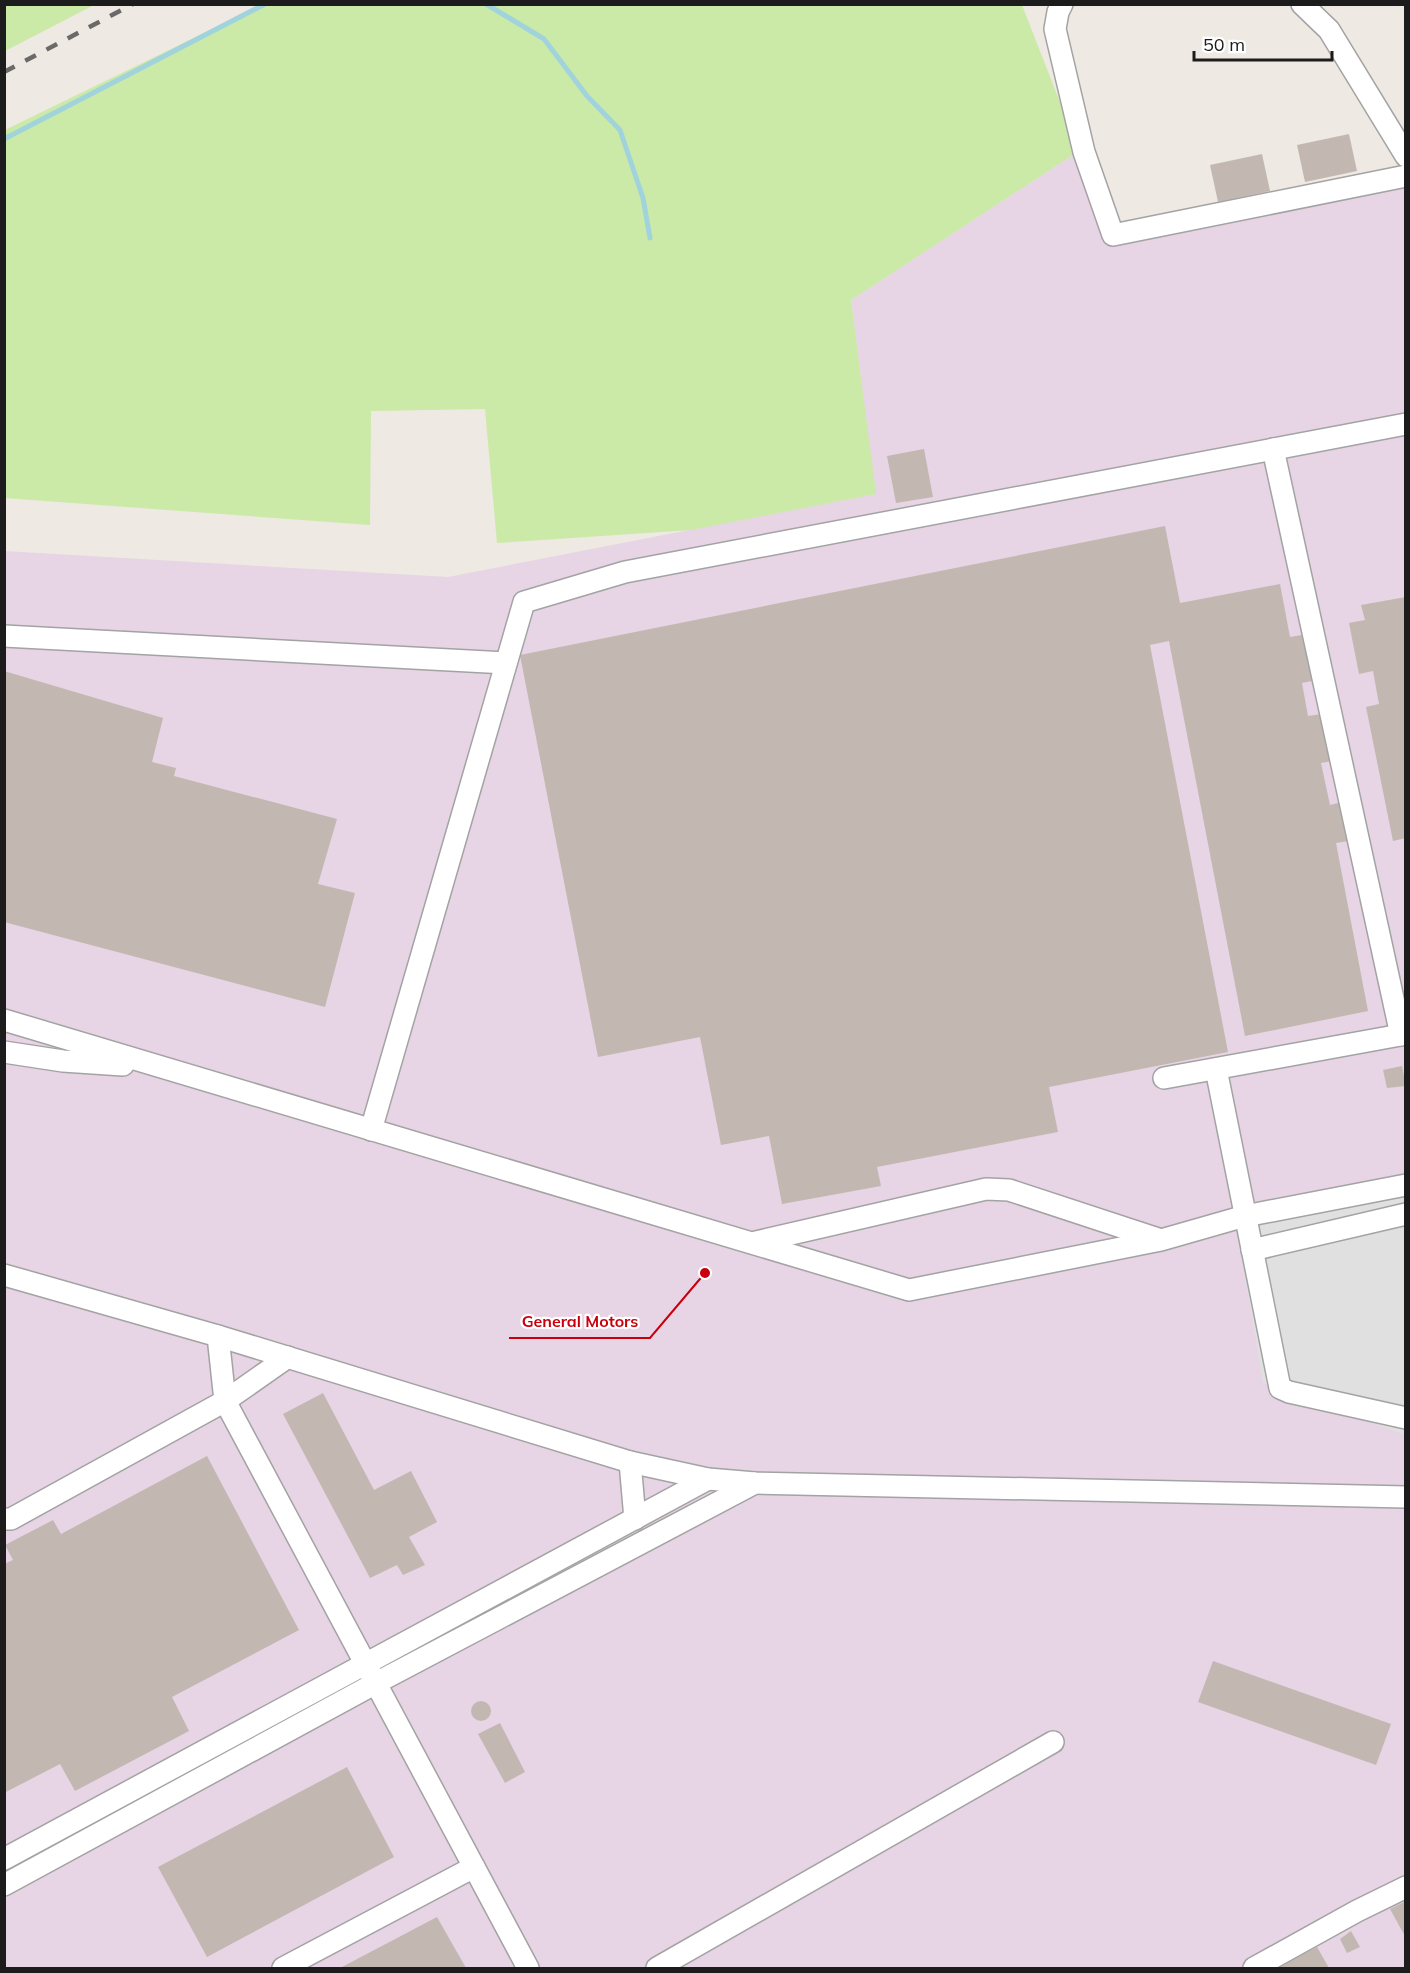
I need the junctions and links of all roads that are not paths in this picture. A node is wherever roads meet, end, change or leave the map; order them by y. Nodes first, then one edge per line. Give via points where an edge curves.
1 (1062, 4) edge
2 (1302, 4) edge
3 (1406, 156) edge
4 (1406, 176) edge
5 (1406, 424) edge
6 (1274, 449) junction
7 (4, 636) edge
8 (506, 663) junction
9 (4, 1020) edge
10 (1403, 1035) edge
11 (4, 1052) edge
12 (160, 1067) junction
13 (1216, 1069) junction
14 (1164, 1078) dead end
15 (371, 1130) junction
16 (1406, 1185) edge
17 (1406, 1214) edge
18 (1245, 1216) junction
19 (1161, 1240) junction
20 (753, 1242) junction
21 (1252, 1250) junction
22 (4, 1275) edge
23 (218, 1335) junction
24 (288, 1358) junction
25 (225, 1401) junction
26 (1406, 1418) edge
27 (630, 1462) junction
28 (708, 1479) junction
29 (755, 1483) junction
30 (1406, 1497) edge
31 (4, 1519) edge
32 (635, 1519) junction
33 (511, 1586) junction
34 (523, 1604) junction
35 (370, 1674) junction
36 (1053, 1742) dead end
37 (82, 1817) junction
38 (93, 1836) junction
39 (4, 1859) edge
40 (474, 1867) junction
41 (4, 1885) edge
42 (1406, 1887) edge
43 (283, 1968) edge
44 (528, 1968) edge
45 (657, 1968) edge
46 (1254, 1968) edge

1 - 4 lane via 1055,29 1084,152 1113,235
2 - 3 lane via 1329,30
5 - 6 lane
6 - 8 lane via 624,572 524,602
6 - 10 lane
7 - 8 lane
8 - 15 lane
9 - 12 lane
10 - 13 lane
11 - 12 lane via 63,1061
12 - 15 lane
13 - 14 lane
13 - 18 lane
15 - 20 lane
16 - 18 lane
17 - 21 lane
18 - 19 lane
18 - 21 lane
19 - 20 lane via 909,1290
19 - 20 lane via 1009,1190 986,1189
21 - 26 lane via 1280,1388
22 - 23 lane
23 - 24 lane
23 - 25 lane
24 - 25 lane
24 - 27 lane
25 - 31 lane via 11,1519
25 - 35 lane
27 - 28 lane
27 - 32 lane
28 - 29 lane
28 - 32 lane
29 - 30 lane
29 - 34 lane
32 - 33 lane
33 - 34 lane
33 - 35 lane
34 - 35 lane
35 - 37 lane
35 - 38 lane
35 - 40 lane
36 - 45 lane
37 - 38 lane
37 - 39 lane
38 - 41 lane
40 - 43 lane
40 - 44 lane
42 - 46 lane

